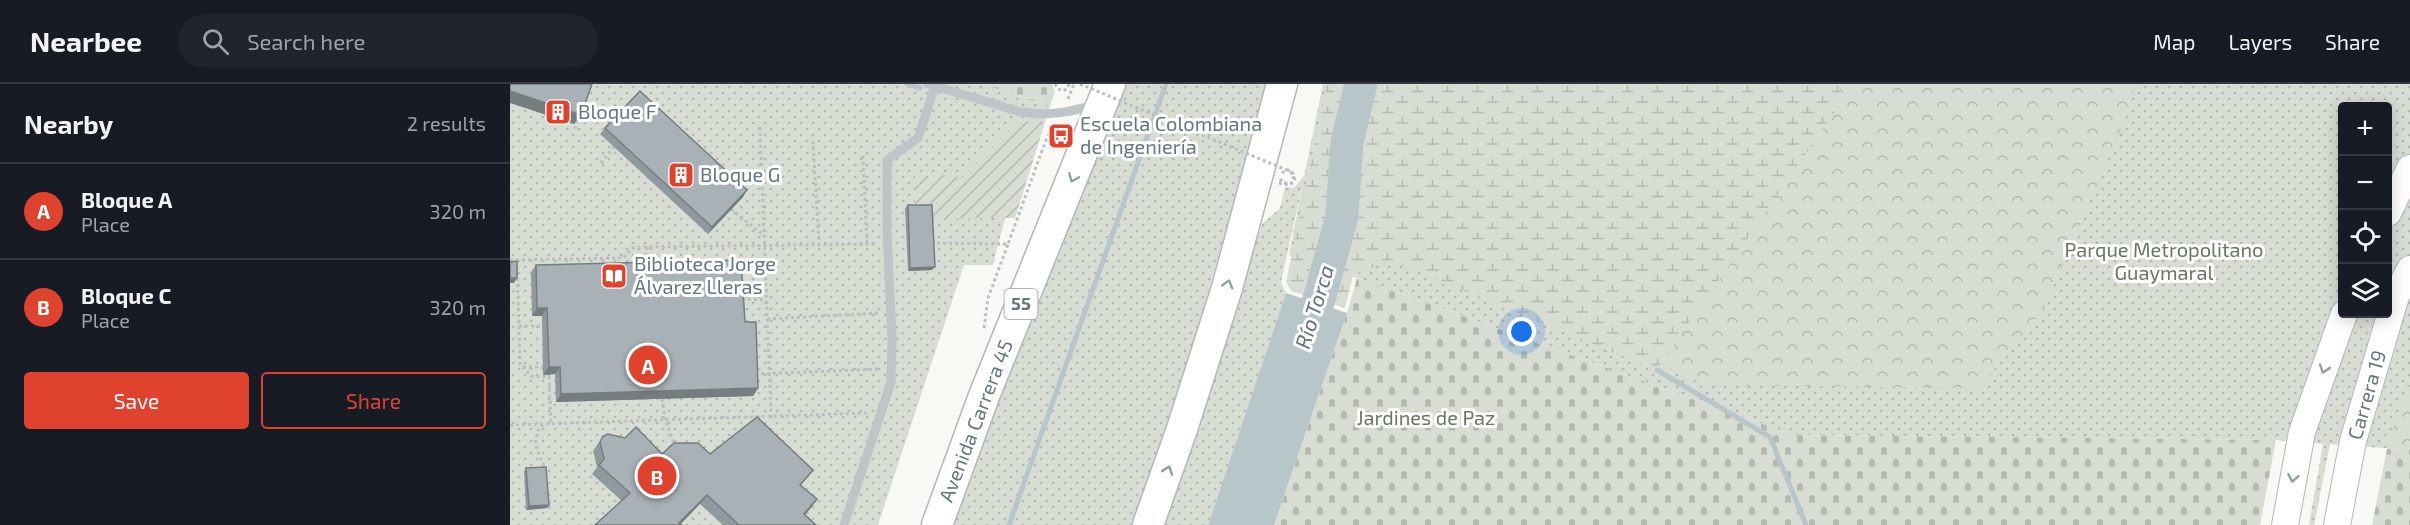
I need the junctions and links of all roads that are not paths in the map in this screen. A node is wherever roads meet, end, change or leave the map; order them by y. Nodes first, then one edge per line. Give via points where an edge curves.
1 (1282, 84) edge
2 (931, 85) edge
3 (1098, 89) edge
4 (2410, 168) edge
5 (2389, 210) edge
6 (2410, 269) edge
7 (2343, 318) edge
8 (844, 525) edge
9 (937, 525) edge
10 (1148, 525) edge
11 (2285, 525) edge
12 (2337, 525) edge

10 -> 1 highway via 1227,288
2 - 3 lane via 1035,115 1090,106
2 - 8 lane via 918,138 887,160 891,381
3 -> 9 highway, Avenida Carrera 45 / 55
4 - 5 main road
6 - 12 main road, Carrera 19 via 2397,296 2353,441
7 -> 11 main road via 2302,432

